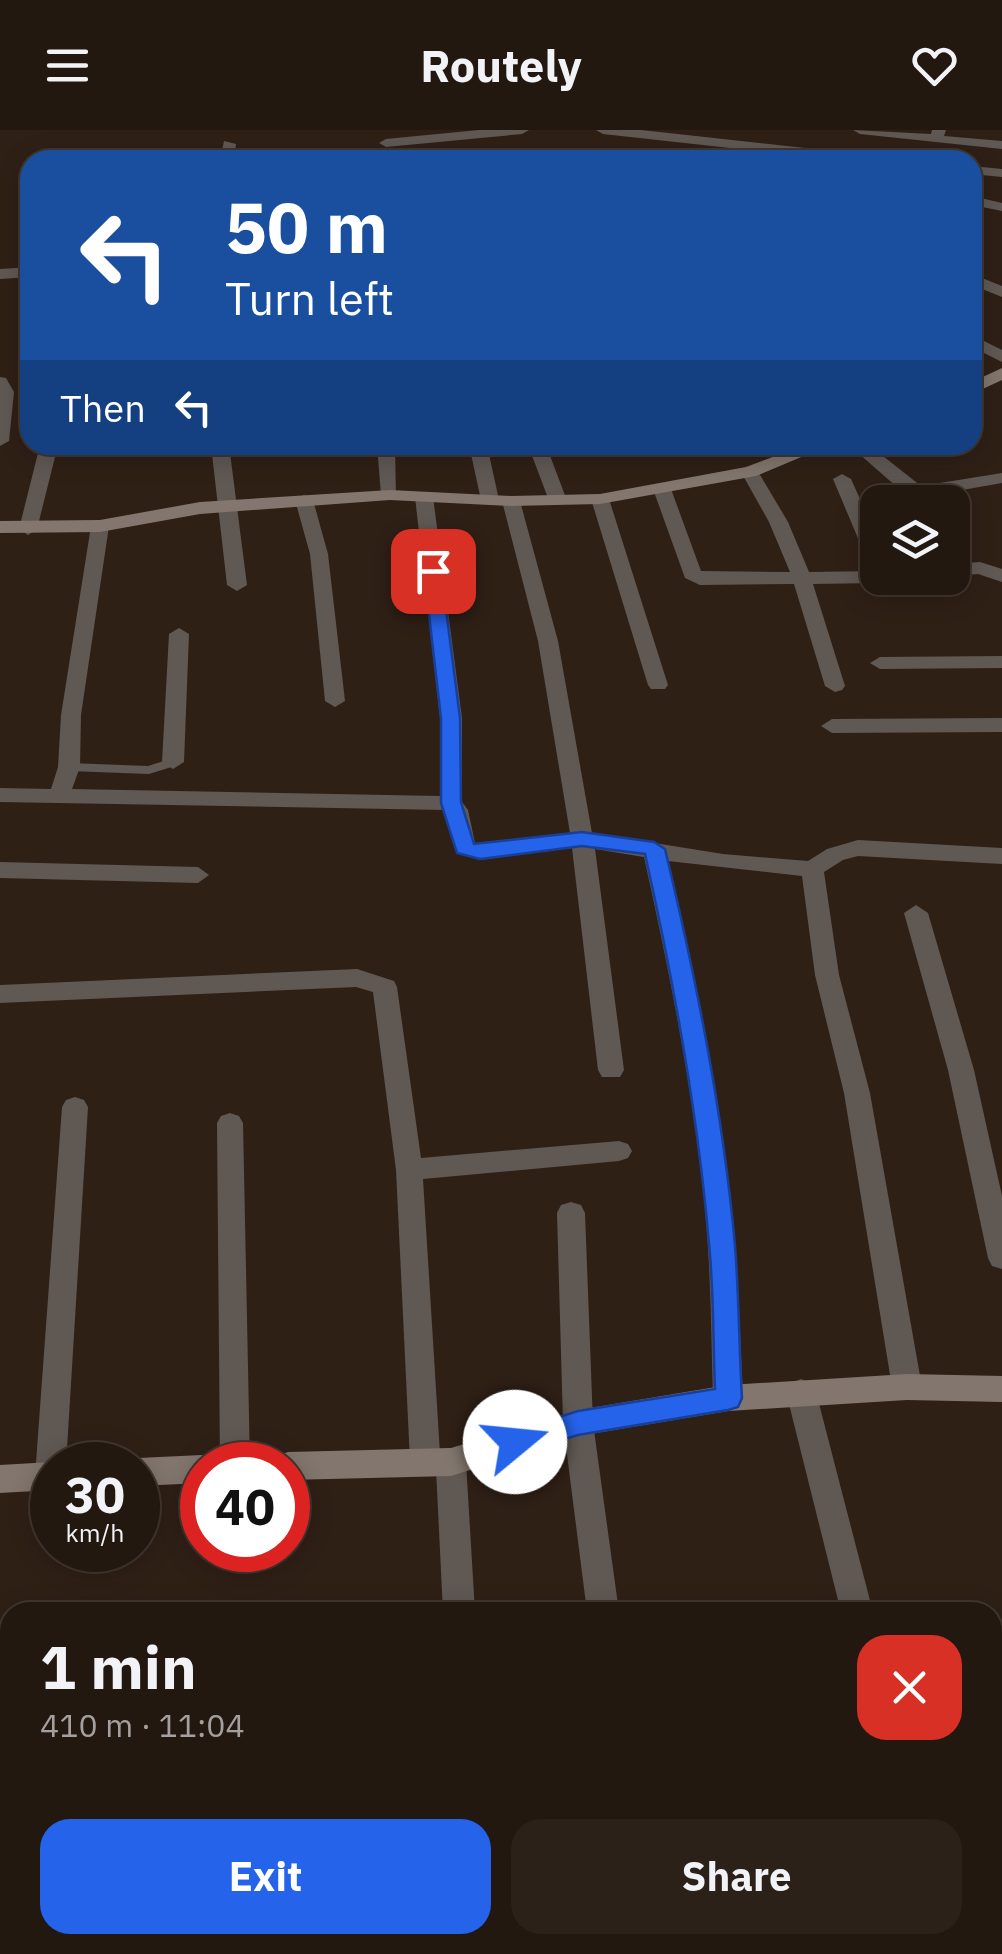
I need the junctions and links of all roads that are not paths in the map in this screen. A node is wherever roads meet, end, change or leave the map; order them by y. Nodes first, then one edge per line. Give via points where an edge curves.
1 (522, 130) edge
2 (602, 130) edge
3 (860, 130) edge
4 (937, 134) edge
5 (421, 140) junction
6 (726, 142) junction
7 (386, 143) dead end
8 (1002, 145) edge
9 (426, 150) edge
10 (721, 150) edge
11 (794, 150) edge
12 (0, 382) edge
13 (0, 441) edge
14 (46, 455) edge
15 (221, 455) edge
16 (387, 455) edge
17 (482, 455) edge
18 (541, 455) edge
19 (795, 455) edge
20 (870, 455) edge
21 (750, 472) junction
22 (1002, 478) edge
23 (842, 479) dead end
24 (906, 485) edge
25 (970, 485) edge
26 (662, 489) junction
27 (390, 495) junction
28 (424, 497) junction
29 (557, 498) junction
30 (600, 499) junction
31 (304, 500) junction
32 (501, 501) junction
33 (228, 506) junction
34 (860, 520) edge
35 (100, 526) junction
36 (0, 527) edge
37 (28, 529) junction
38 (970, 568) edge
39 (801, 576) junction
40 (1002, 576) edge
41 (860, 577) edge
42 (237, 585) dead end
43 (179, 634) dead end
44 (1002, 662) edge
45 (880, 663) dead end
46 (658, 685) dead end
47 (835, 686) dead end
48 (335, 701) dead end
49 (1002, 725) edge
50 (832, 726) dead end
51 (173, 762) joint
52 (69, 766) junction
53 (0, 795) edge
54 (60, 796) junction
55 (451, 803) junction
56 (582, 839) junction
57 (654, 849) junction
58 (1002, 856) edge
59 (0, 870) edge
60 (812, 870) junction
61 (198, 876) dead end
62 (916, 913) dead end
63 (0, 994) edge
64 (610, 1070) dead end
65 (75, 1107) dead end
66 (230, 1122) dead end
67 (619, 1151) dead end
68 (409, 1170) junction
69 (571, 1213) dead end
70 (1002, 1258) edge
71 (908, 1386) junction
72 (1002, 1389) edge
73 (801, 1392) junction
74 (728, 1398) junction
75 (578, 1423) junction
76 (53, 1442) edge
77 (236, 1442) edge
78 (438, 1462) junction
79 (310, 1465) edge
80 (30, 1477) edge
81 (0, 1479) edge
82 (459, 1602) edge
83 (602, 1602) edge
84 (854, 1602) edge

1 - 5 street via 465,142
2 - 6 street
3 - 4 street
4 - 8 street
5 - 7 street
5 - 9 street
6 - 10 street
6 - 11 street
12 - 13 street via 12,406
14 - 37 street
15 - 33 street
16 - 27 street
17 - 32 street
18 - 29 street
19 - 21 street
20 - 24 street
21 - 26 street
21 - 39 street
22 - 25 street
23 - 34 street
26 - 30 street
26 - 39 street via 692,574
27 - 28 street
27 - 31 street
28 - 32 street
28 - 55 street via 450,718
29 - 30 street
29 - 32 street
30 - 46 street
31 - 33 street
31 - 48 street via 319,554
32 - 56 street via 550,646
33 - 35 street
33 - 42 street
35 - 37 street
35 - 52 street via 70,716
36 - 37 street
38 - 40 street
39 - 41 street
39 - 47 street
43 - 51 street
44 - 45 street
49 - 50 street
51 - 52 lane via 149,770
52 - 54 street
53 - 54 street
54 - 55 street
55 - 56 street via 471,852
56 - 57 street
56 - 64 street
57 - 60 street
57 - 74 street via 703,1096 722,1246
58 - 60 street via 858,848
59 - 61 street
60 - 71 street
62 - 70 street via 961,1070
63 - 68 street via 377,982 387,992
65 - 76 street
66 - 77 street
67 - 68 street
68 - 78 street
69 - 75 street
71 - 72 street
71 - 73 street
73 - 74 street
73 - 84 street
74 - 75 street
75 - 78 street
75 - 83 street
78 - 79 street
78 - 82 street
80 - 81 street

